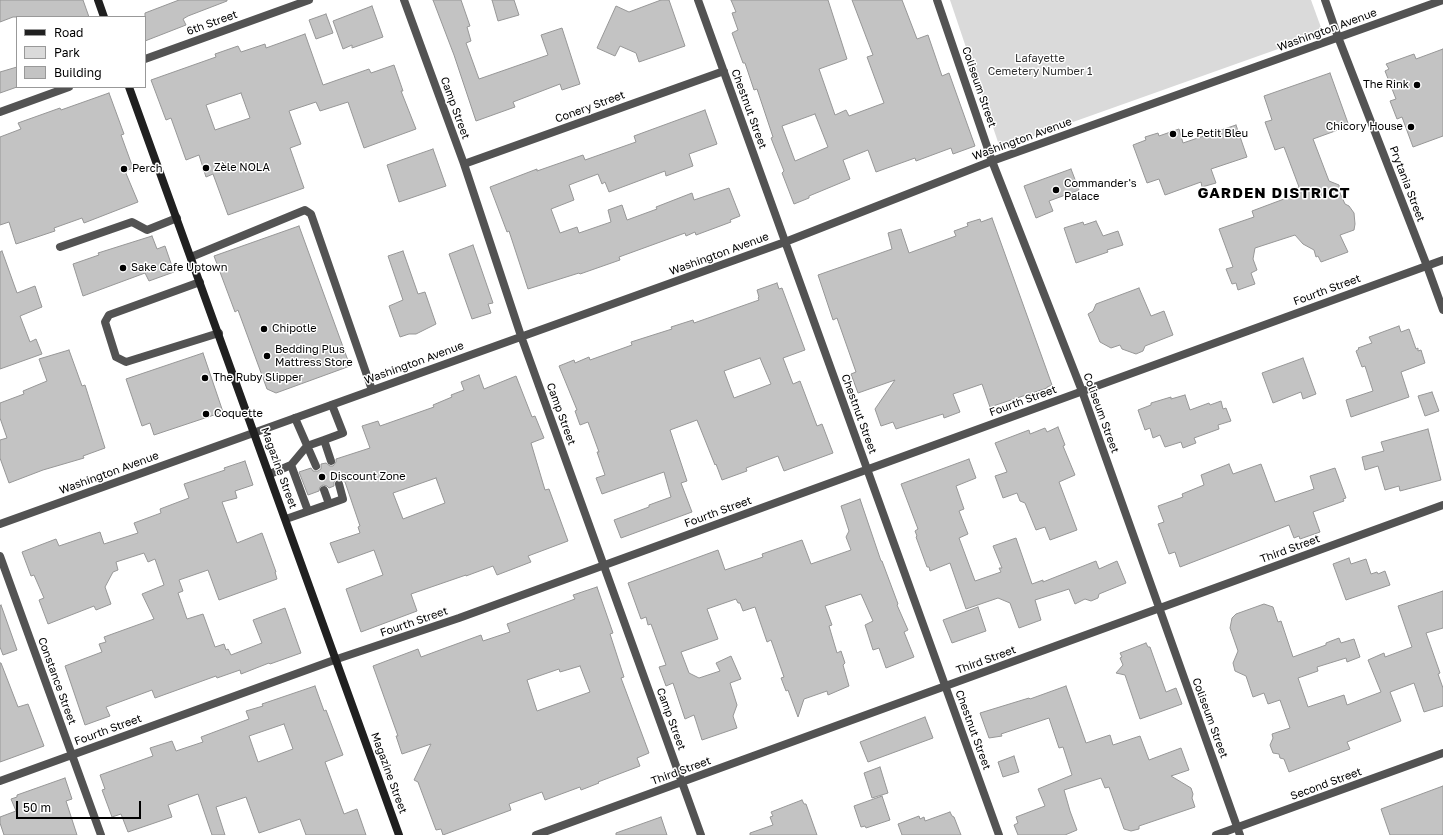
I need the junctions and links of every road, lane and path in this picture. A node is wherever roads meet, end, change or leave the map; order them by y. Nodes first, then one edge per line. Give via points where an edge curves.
1 (98, 0) edge
2 (309, 0) edge
3 (404, 0) edge
4 (698, 0) edge
5 (937, 0) edge
6 (1325, 0) edge
7 (1443, 0) edge
8 (104, 16) edge
9 (1338, 37) junction
10 (146, 59) edge
11 (724, 71) junction
12 (65, 88) edge
13 (130, 88) edge
14 (0, 112) edge
15 (992, 161) junction
16 (464, 164) junction
17 (177, 218) junction
18 (785, 242) junction
19 (60, 247) dead end
20 (191, 257) junction
21 (1443, 260) edge
22 (1427, 266) junction
23 (200, 282) junction
24 (1443, 310) edge
25 (219, 333) junction
26 (521, 336) junction
27 (372, 390) junction
28 (1082, 391) junction
29 (332, 405) junction
30 (296, 418) junction
31 (254, 432) junction
32 (324, 440) junction
33 (307, 446) junction
34 (331, 461) dead end
35 (291, 465) junction
36 (316, 466) dead end
37 (867, 470) junction
38 (270, 474) junction
39 (339, 484) dead end
40 (324, 490) dead end
41 (329, 504) junction
42 (1443, 506) edge
43 (308, 512) junction
44 (286, 519) junction
45 (0, 524) edge
46 (0, 556) edge
47 (604, 566) junction
48 (1159, 608) junction
49 (337, 659) junction
50 (946, 686) junction
51 (1443, 753) edge
52 (72, 755) junction
53 (0, 781) edge
54 (682, 782) junction
55 (1239, 831) edge
56 (101, 835) edge
57 (400, 835) edge
58 (536, 835) edge
59 (701, 835) edge
60 (999, 835) edge
61 (1216, 835) edge

1 - 8 street
2 - 10 street, 6th Street
3 - 16 street, Camp Street
4 - 11 street, Chestnut Street
5 - 15 street, Coliseum Street
6 - 9 street, Prytania Street
7 - 9 street, Washington Avenue
9 - 15 street, Washington Avenue
9 - 22 street, Prytania Street
11 - 16 street, Conery Street
11 - 18 street, Chestnut Street
12 - 14 street
13 - 17 street, Magazine Street
15 - 18 street, Washington Avenue
15 - 28 street, Coliseum Street
16 - 26 street, Camp Street
17 - 19 street via 147,230 132,222
17 - 20 street, Magazine Street
18 - 26 street, Washington Avenue
18 - 37 street, Chestnut Street
20 - 23 street, Magazine Street
20 - 27 street via 304,210 311,214
21 - 22 street, Fourth Street
22 - 24 street, Prytania Street
22 - 28 street, Fourth Street
23 - 25 street, Magazine Street
23 - 25 street via 109,315 105,322 116,357 126,362
25 - 31 street, Magazine Street
26 - 27 street, Washington Avenue
26 - 47 street, Camp Street
27 - 29 street, Washington Avenue
28 - 37 street, Fourth Street
28 - 48 street, Coliseum Street
29 - 30 street, Washington Avenue
29 - 32 street via 343,433
30 - 31 street, Washington Avenue
30 - 33 street
31 - 38 street, Magazine Street
31 - 45 street, Washington Avenue
32 - 33 street
32 - 34 street
33 - 35 street
33 - 36 street
35 - 38 street
35 - 43 street
37 - 47 street, Fourth Street
37 - 50 street, Chestnut Street
38 - 44 street, Magazine Street
39 - 41 street via 343,499
40 - 41 street
41 - 43 street
42 - 48 street, Third Street
43 - 44 street
44 - 49 street, Magazine Street
46 - 52 street, Constance Street
47 - 49 street, Fourth Street
47 - 54 street, Camp Street
48 - 50 street, Third Street
48 - 55 street, Coliseum Street
49 - 52 street, Fourth Street
49 - 57 street, Magazine Street
50 - 54 street, Third Street
50 - 60 street, Chestnut Street
51 - 55 street, Second Street
52 - 53 street, Fourth Street
52 - 56 street, Constance Street
54 - 58 street, Third Street
54 - 59 street, Camp Street
55 - 61 street, Second Street

